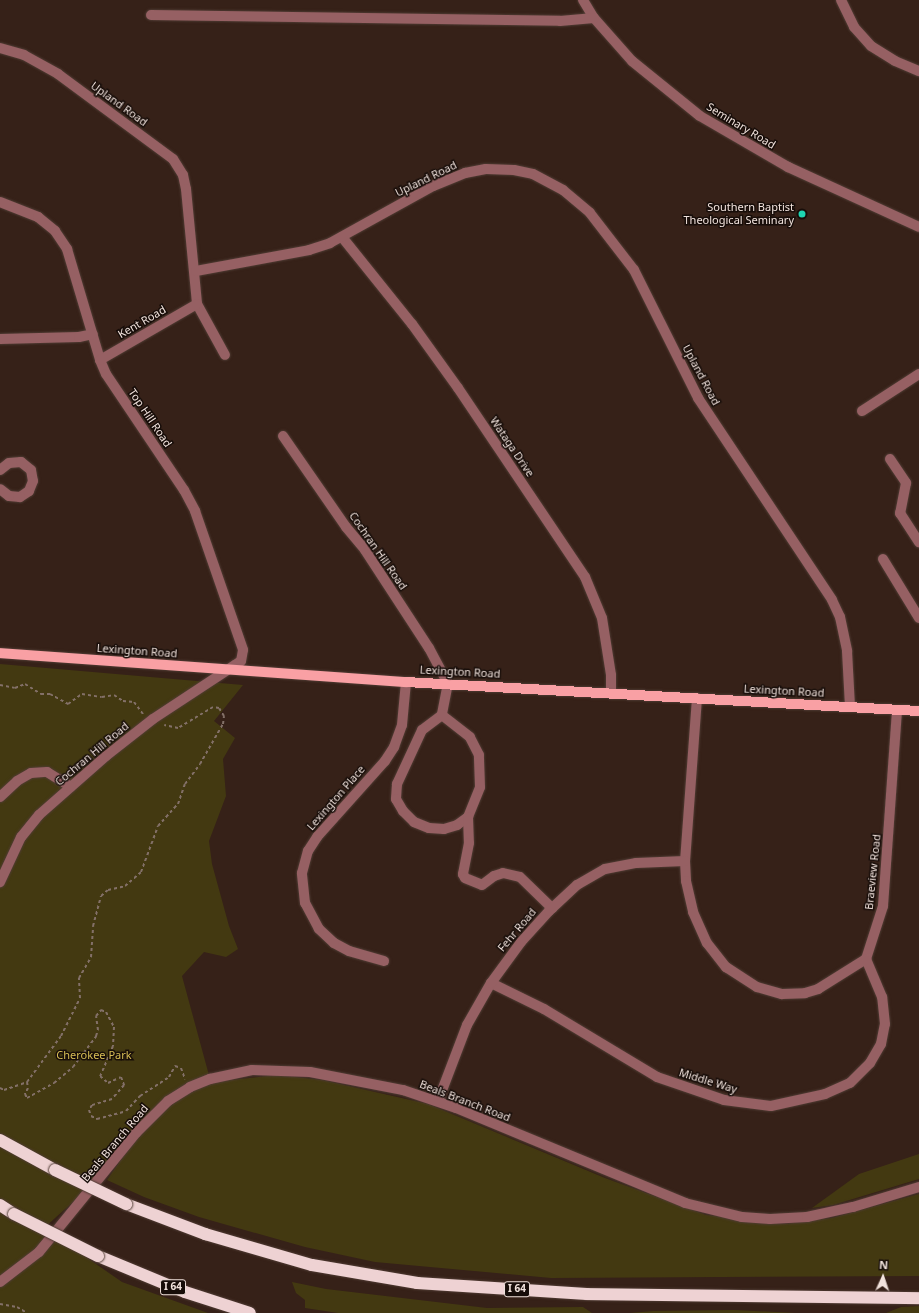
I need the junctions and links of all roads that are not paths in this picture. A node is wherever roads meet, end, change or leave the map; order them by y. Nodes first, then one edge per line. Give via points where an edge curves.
1 (583, 0) edge
2 (841, 0) edge
3 (151, 15) dead end
4 (594, 18) junction
5 (0, 48) edge
6 (919, 71) edge
7 (0, 202) edge
8 (919, 227) edge
9 (342, 237) junction
10 (196, 271) junction
11 (197, 304) junction
12 (93, 334) junction
13 (0, 339) edge
14 (225, 355) dead end
15 (100, 360) junction
16 (919, 374) edge
17 (862, 411) dead end
18 (283, 436) dead end
19 (890, 459) dead end
20 (0, 470) edge
21 (1, 493) edge
22 (919, 542) edge
23 (883, 559) dead end
24 (919, 618) edge
25 (0, 653) edge
26 (226, 669) junction
27 (406, 682) junction
28 (448, 683) junction
29 (611, 693) junction
30 (697, 698) junction
31 (850, 707) junction
32 (897, 710) junction
33 (919, 711) edge
34 (442, 715) junction
35 (72, 787) junction
36 (0, 797) edge
37 (468, 817) junction
38 (686, 861) junction
39 (0, 882) edge
40 (552, 908) junction
41 (866, 959) junction
42 (384, 961) dead end
43 (491, 983) junction
44 (438, 1101) junction
45 (0, 1140) edge
46 (919, 1187) edge
47 (0, 1205) edge
48 (0, 1282) edge
49 (919, 1298) edge
50 (250, 1313) edge

1 - 4 street, Seminary Road
2 - 6 street via 854,28 871,46 895,61
3 - 4 street via 560,21
4 - 8 street, Seminary Road via 632,61 700,116 788,167
5 - 10 street, Upland Road via 24,55 58,74 173,158 183,175 186,189
7 - 12 street, Top Hill Road via 38,217 62,239 74,266
9 - 10 street, Upland Road via 309,250
9 - 29 street, Wataga Drive via 412,324 458,388 585,577 602,618 611,675
9 - 31 street, Upland Road via 448,179 486,169 514,170 532,174 551,183 580,204 612,239 634,270 698,398 832,600 842,623 847,651
10 - 11 street
11 - 14 street
11 - 15 street, Kent Road
12 - 13 street via 79,337
12 - 15 street, Top Hill Road
15 - 26 street, Top Hill Road via 106,374 196,511 242,650 241,661
16 - 17 street
18 - 28 street, Cochran Hill Road via 365,550 429,648
19 - 22 street via 906,483 900,513
20 - 21 street via 9,463 21,462 33,475 32,486 25,495 14,498
23 - 24 street
25 - 26 main road, Lexington Road
26 - 27 main road, Lexington Road
26 - 35 street, Cochran Hill Road via 200,690 154,719
27 - 28 main road, Lexington Road
27 - 42 street, Lexington Place via 402,725 394,747 317,837 308,851 302,873 305,903 319,929 334,943 349,951
28 - 29 main road, Lexington Road
28 - 34 street
29 - 30 main road, Lexington Road
30 - 31 main road, Lexington Road
30 - 38 street
31 - 32 main road, Lexington Road
32 - 33 main road, Lexington Road
32 - 41 street, Braeview Road via 883,906
34 - 37 street via 470,738 479,754 480,787
34 - 37 street via 422,730 404,765 397,784 396,800 414,822 429,828 444,829 457,825
35 - 36 street via 47,772 31,773 17,781
35 - 39 street, Cochran Hill Road via 39,815 21,837
37 - 40 street via 469,843 463,874 465,878 482,885 503,873 520,877
38 - 40 street, Fehr Road via 636,863 604,869 577,885
38 - 41 street via 686,881 693,912 707,943 726,967 757,987 782,994 805,993 832,982
40 - 43 street, Fehr Road via 521,942
41 - 43 street, Middle Way via 882,997 885,1024 881,1044 870,1063 850,1083 825,1094 770,1106 724,1100 657,1078 544,1009
43 - 44 street, Fehr Road via 467,1025
44 - 46 street, Beals Branch Road via 678,1200 706,1210 742,1217 807,1217 853,1207
44 - 48 street, Beals Branch Road via 403,1090 326,1075 275,1070 234,1072 190,1087 150,1117 38,1252
45 - 49 highway, I 64, bridge via 126,1204 205,1234 312,1265 417,1282 587,1294
47 - 50 highway, I 64, bridge via 98,1256 185,1292

